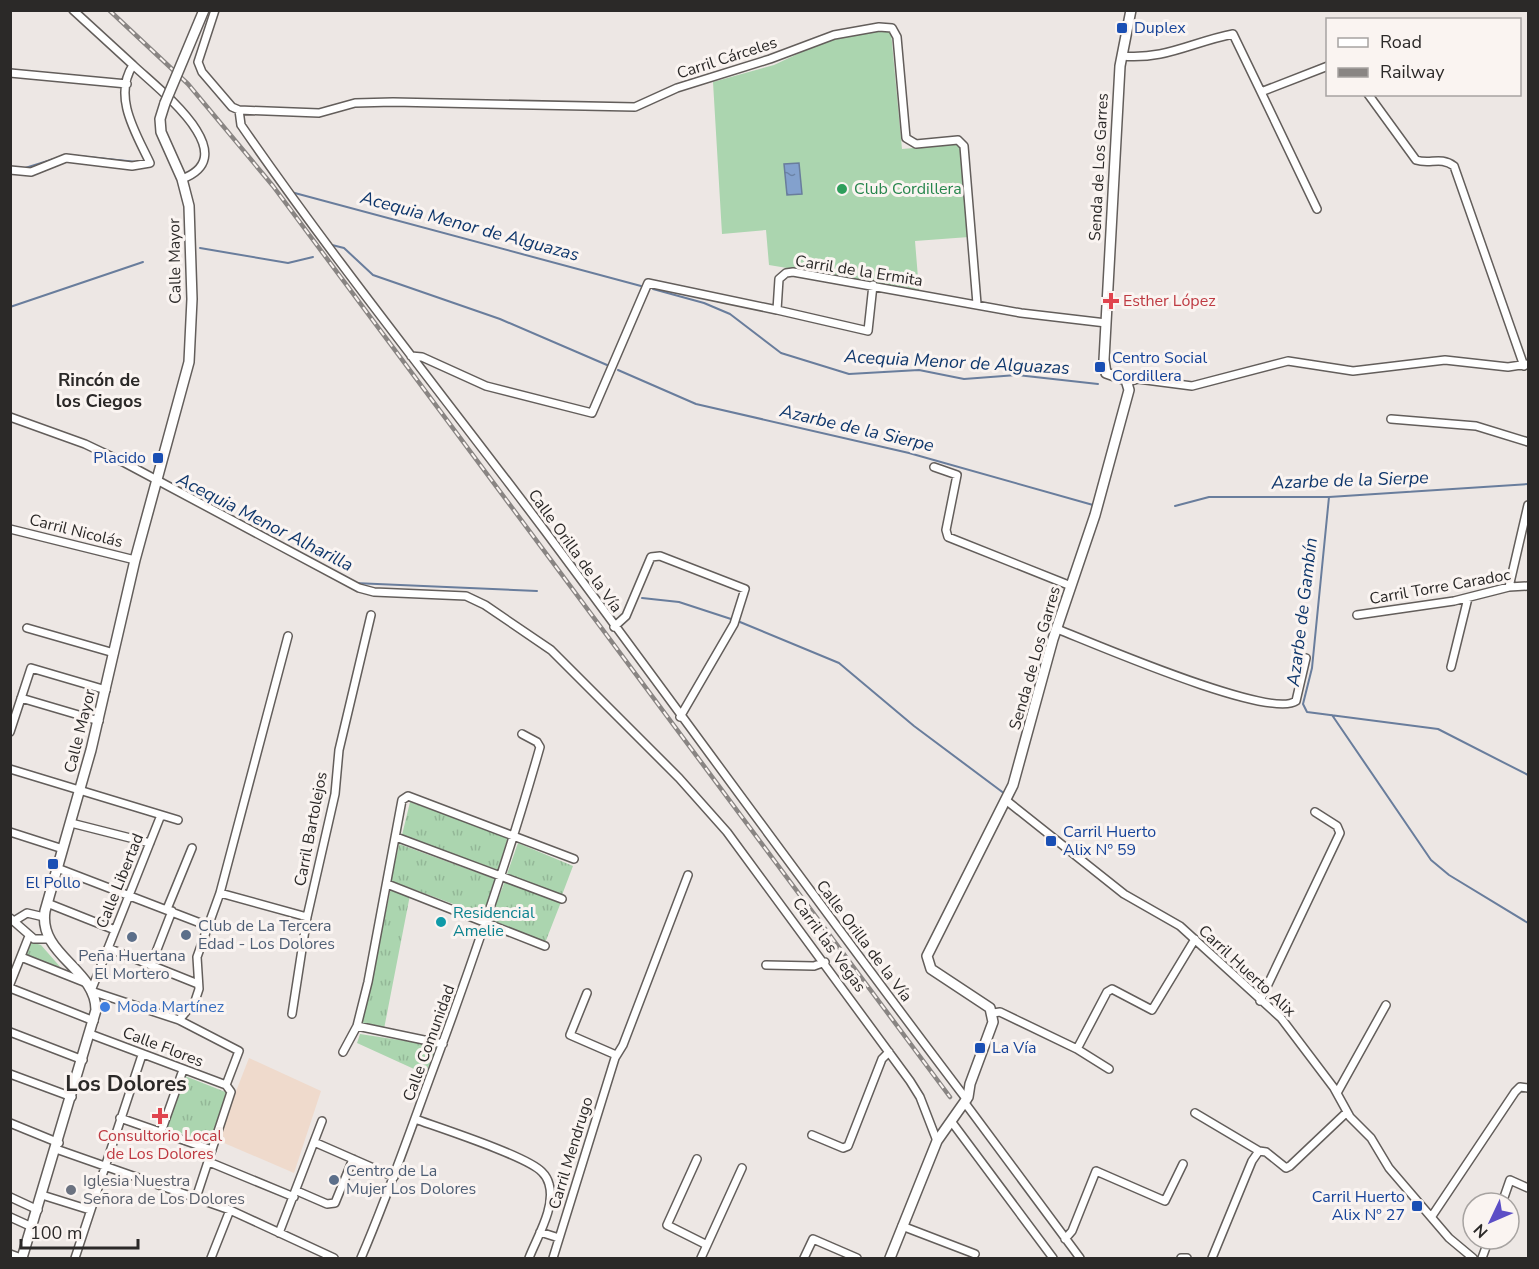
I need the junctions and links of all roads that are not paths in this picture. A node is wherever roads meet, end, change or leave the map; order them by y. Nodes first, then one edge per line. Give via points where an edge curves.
1 (73, 10) edge
2 (204, 10) edge
3 (215, 10) edge
4 (1131, 10) edge
5 (1122, 56) junction
6 (133, 65) junction
7 (1326, 67) edge
8 (10, 73) edge
9 (127, 84) junction
10 (1261, 92) junction
11 (1369, 96) edge
12 (238, 110) junction
13 (10, 170) edge
14 (183, 184) junction
15 (1317, 209) dead end
16 (873, 285) junction
17 (977, 304) junction
18 (777, 310) junction
19 (1106, 322) junction
20 (411, 356) junction
21 (1526, 365) edge
22 (1128, 382) junction
23 (10, 417) edge
24 (1391, 419) dead end
25 (1528, 442) edge
26 (934, 467) dead end
27 (156, 482) junction
28 (1528, 505) edge
29 (10, 529) edge
30 (135, 560) junction
31 (1071, 586) junction
32 (1528, 586) edge
33 (1509, 587) junction
34 (1468, 598) junction
35 (370, 615) dead end
36 (1357, 615) dead end
37 (614, 627) junction
38 (27, 628) dead end
39 (1057, 629) junction
40 (288, 636) dead end
41 (114, 653) junction
42 (1306, 658) dead end
43 (1451, 667) dead end
44 (106, 690) junction
45 (21, 698) junction
46 (680, 717) junction
47 (99, 721) junction
48 (10, 732) edge
49 (522, 734) dead end
50 (10, 769) edge
51 (80, 792) junction
52 (1007, 801) junction
53 (1315, 812) dead end
54 (161, 815) junction
55 (178, 820) dead end
56 (71, 823) junction
57 (10, 832) edge
58 (515, 834) junction
59 (396, 837) junction
60 (150, 843) junction
61 (192, 848) dead end
62 (63, 849) junction
63 (574, 859) dead end
64 (57, 868) junction
65 (688, 875) dead end
66 (501, 876) junction
67 (387, 884) junction
68 (220, 893) junction
69 (130, 894) junction
70 (562, 899) dead end
71 (46, 903) junction
72 (170, 910) junction
73 (44, 917) junction
74 (307, 917) junction
75 (12, 920) edge
76 (486, 921) junction
77 (208, 926) junction
78 (115, 930) junction
79 (29, 936) junction
80 (49, 939) junction
81 (1195, 939) junction
82 (545, 946) dead end
83 (108, 948) junction
84 (21, 957) junction
85 (825, 962) junction
86 (151, 964) junction
87 (765, 965) dead end
88 (84, 982) junction
89 (198, 984) junction
90 (10, 986) edge
91 (91, 991) junction
92 (587, 993) dead end
93 (1260, 1001) junction
94 (1386, 1005) dead end
95 (993, 1013) junction
96 (292, 1014) dead end
97 (179, 1020) junction
98 (94, 1021) junction
99 (357, 1026) junction
100 (10, 1032) edge
101 (90, 1034) junction
102 (443, 1044) junction
103 (1077, 1049) junction
104 (343, 1052) dead end
105 (889, 1052) junction
106 (142, 1055) junction
107 (616, 1055) junction
108 (83, 1060) junction
109 (1109, 1069) dead end
110 (183, 1070) junction
111 (10, 1074) edge
112 (226, 1085) junction
113 (1528, 1088) edge
114 (1337, 1093) junction
115 (72, 1097) junction
116 (966, 1102) junction
117 (1347, 1112) junction
118 (1195, 1113) dead end
119 (120, 1118) junction
120 (415, 1119) junction
121 (322, 1121) dead end
122 (951, 1121) junction
123 (10, 1123) edge
124 (161, 1132) junction
125 (812, 1135) dead end
126 (937, 1141) junction
127 (314, 1142) junction
128 (57, 1146) junction
129 (212, 1150) junction
130 (1259, 1151) junction
131 (697, 1158) dead end
132 (353, 1159) junction
133 (208, 1162) junction
134 (1182, 1164) dead end
135 (103, 1166) junction
136 (742, 1168) dead end
137 (394, 1177) junction
138 (1528, 1188) edge
139 (1506, 1191) edge
140 (296, 1194) junction
141 (42, 1196) junction
142 (10, 1197) edge
143 (196, 1198) junction
144 (38, 1210) junction
145 (90, 1210) junction
146 (230, 1210) junction
147 (1432, 1216) junction
148 (10, 1217) edge
149 (902, 1226) junction
150 (32, 1227) junction
151 (540, 1232) junction
152 (279, 1233) junction
153 (559, 1238) junction
154 (1065, 1239) junction
155 (707, 1245) junction
156 (10, 1254) edge
157 (975, 1254) dead end
158 (22, 1258) edge
159 (75, 1258) edge
160 (211, 1258) edge
161 (334, 1258) edge
162 (361, 1258) edge
163 (529, 1258) edge
164 (553, 1258) edge
165 (701, 1258) edge
166 (804, 1258) edge
167 (857, 1258) edge
168 (890, 1258) edge
169 (1053, 1258) edge
170 (1080, 1258) edge
171 (1181, 1258) edge
172 (1187, 1258) edge
173 (1212, 1258) edge
174 (1473, 1258) edge

1 - 6 street
2 - 14 street, Calle Mayor, bridge via 160,119 161,132
3 - 12 street, Calle Orilla de la Vía via 199,54 199,66
4 - 5 street, Senda de Los Garres
5 - 10 street via 1152,57 1233,33
5 - 19 street, Senda de Los Garres
6 - 9 street
6 - 14 street via 203,139 203,164
7 - 10 street
8 - 9 street
9 - 13 street via 129,119 150,163 132,166 66,158 31,172
10 - 15 street
11 - 21 street via 1416,160 1439,159 1454,166
12 - 17 street, Carril Cárceles via 319,113 355,104 393,102 635,107 677,88 834,35 887,27 897,37 906,138 916,144 958,140 964,146
12 - 20 street, Calle Orilla de la Vía via 239,122 272,170
14 - 27 street, Calle Mayor via 189,206 191,246 190,352 183,392
16 - 17 street, Carril de la Ermita
16 - 18 street, Carril de la Ermita via 786,273 779,279
16 - 18 street via 868,332
17 - 19 street, Carril de la Ermita
18 - 20 street via 648,284 592,413 486,386 423,357
19 - 22 street, Senda de Los Garres via 1105,371
20 - 37 street, Calle Orilla de la Vía
21 - 22 street via 1445,360 1353,371 1288,361 1192,386 1135,379
22 - 31 street, Senda de Los Garres via 1130,390
23 - 27 street, Carril las Vegas via 85,444
24 - 25 street via 1476,426
26 - 31 street via 957,475 948,537
27 - 30 street, Calle Mayor
27 - 85 street, Carril las Vegas via 359,588 466,596 551,650 679,778 754,867
28 - 33 street
29 - 30 street, Carril Nicolás
30 - 41 street, Calle Mayor
31 - 39 street, Senda de Los Garres
32 - 33 street, Carril Torre Caradoc
33 - 34 street, Carril Torre Caradoc
34 - 36 street, Carril Torre Caradoc
34 - 43 street
35 - 74 street, Carril Bartolejos
37 - 46 street, Calle Orilla de la Vía
37 - 46 street via 629,610 651,557 660,556 745,589 734,624
38 - 41 street
39 - 42 street via 1220,691 1278,706 1290,706 1296,701
39 - 52 street, Senda de Los Garres via 1025,750
40 - 68 street
41 - 44 street, Calle Mayor
44 - 45 street via 31,668
44 - 47 street, Calle Mayor
45 - 47 street
45 - 48 street
46 - 116 street, Calle Orilla de la Vía
47 - 51 street, Calle Mayor
49 - 58 street, Calle Comunidad via 540,747
50 - 51 street
51 - 54 street
51 - 56 street, Calle Mayor
52 - 81 street, Carril Huerto Alix via 1124,894 1174,922
52 - 95 street, Senda de Los Garres via 926,960 931,969 980,999
53 - 93 street via 1337,826 1340,833
54 - 55 street
54 - 60 street, Calle Libertad
56 - 60 street
56 - 62 street, Calle Mayor
57 - 62 street
58 - 59 street via 408,796 402,800
58 - 63 street
58 - 66 street, Calle Comunidad
59 - 66 street
59 - 67 street
60 - 69 street, Calle Libertad
61 - 72 street
62 - 64 street, Calle Mayor
64 - 69 street
64 - 71 street, Calle Mayor
65 - 107 street, Carril Mendrugo
66 - 70 street
66 - 76 street, Calle Comunidad
67 - 76 street
67 - 99 street
68 - 74 street
68 - 77 street
69 - 72 street
69 - 78 street, Calle Libertad
71 - 73 street, Calle Mayor
71 - 78 street
72 - 77 street
72 - 86 street
73 - 75 street via 27,913
73 - 80 street, Calle Mayor
74 - 96 street, Carril Bartolejos
75 - 79 street
76 - 82 street
76 - 102 street, Calle Comunidad
77 - 89 street via 197,957
78 - 83 street, Calle Libertad
79 - 80 street via 39,941
79 - 84 street
80 - 88 street, Calle Mayor
81 - 93 street, Carril Huerto Alix
81 - 103 street via 1152,1010 1112,989
83 - 86 street
83 - 91 street, Calle Libertad
84 - 88 street
84 - 90 street
85 - 87 street via 814,966
85 - 105 street, Carril las Vegas
86 - 89 street
88 - 91 street, Calle Mayor
89 - 97 street via 195,1001
90 - 98 street
91 - 97 street
91 - 98 street via 96,1004
92 - 107 street via 570,1035
93 - 114 street, Carril Huerto Alix via 1286,1024
94 - 114 street
95 - 103 street via 1000,1012
95 - 116 street
97 - 112 street via 239,1051
98 - 101 street
99 - 102 street
99 - 104 street
100 - 108 street
101 - 106 street, Calle Flores
101 - 108 street
102 - 120 street, Calle Comunidad
103 - 109 street
105 - 125 street via 882,1059 848,1146 843,1148
105 - 126 street, Carril las Vegas via 920,1097
106 - 110 street, Calle Flores
106 - 119 street
107 - 153 street, Carril Mendrugo
108 - 115 street
110 - 112 street, Calle Flores
110 - 124 street
111 - 115 street
112 - 129 street via 231,1092
113 - 147 street via 1520,1087 1515,1092
114 - 117 street, Carril Huerto Alix
115 - 128 street
116 - 122 street
116 - 154 street, Calle Orilla de la Vía
117 - 130 street via 1286,1168
117 - 147 street, Carril Huerto Alix
118 - 130 street
119 - 124 street
119 - 135 street
120 - 137 street, Calle Comunidad
120 - 151 street via 524,1160 544,1173 550,1197
121 - 127 street
122 - 126 street
122 - 169 street
123 - 128 street
124 - 129 street
126 - 149 street
127 - 132 street
127 - 140 street
128 - 135 street
128 - 141 street
129 - 133 street
130 - 173 street
131 - 155 street via 667,1225
132 - 137 street
132 - 140 street via 335,1203
133 - 140 street
133 - 143 street
134 - 154 street via 1165,1201 1096,1171
135 - 143 street
135 - 145 street
136 - 155 street
137 - 162 street, Calle Comunidad
138 - 139 street via 1510,1180
140 - 152 street
141 - 144 street
141 - 145 street
142 - 144 street
143 - 146 street
144 - 150 street
145 - 159 street
146 - 152 street
146 - 160 street
147 - 174 street, Carril Huerto Alix via 1449,1238
148 - 150 street
149 - 157 street
149 - 168 street
150 - 158 street
151 - 153 street
151 - 163 street
152 - 161 street
153 - 164 street, Carril Mendrugo
154 - 170 street, Calle Orilla de la Vía
155 - 165 street
156 - 158 street
166 - 167 street via 813,1239
171 - 172 street

